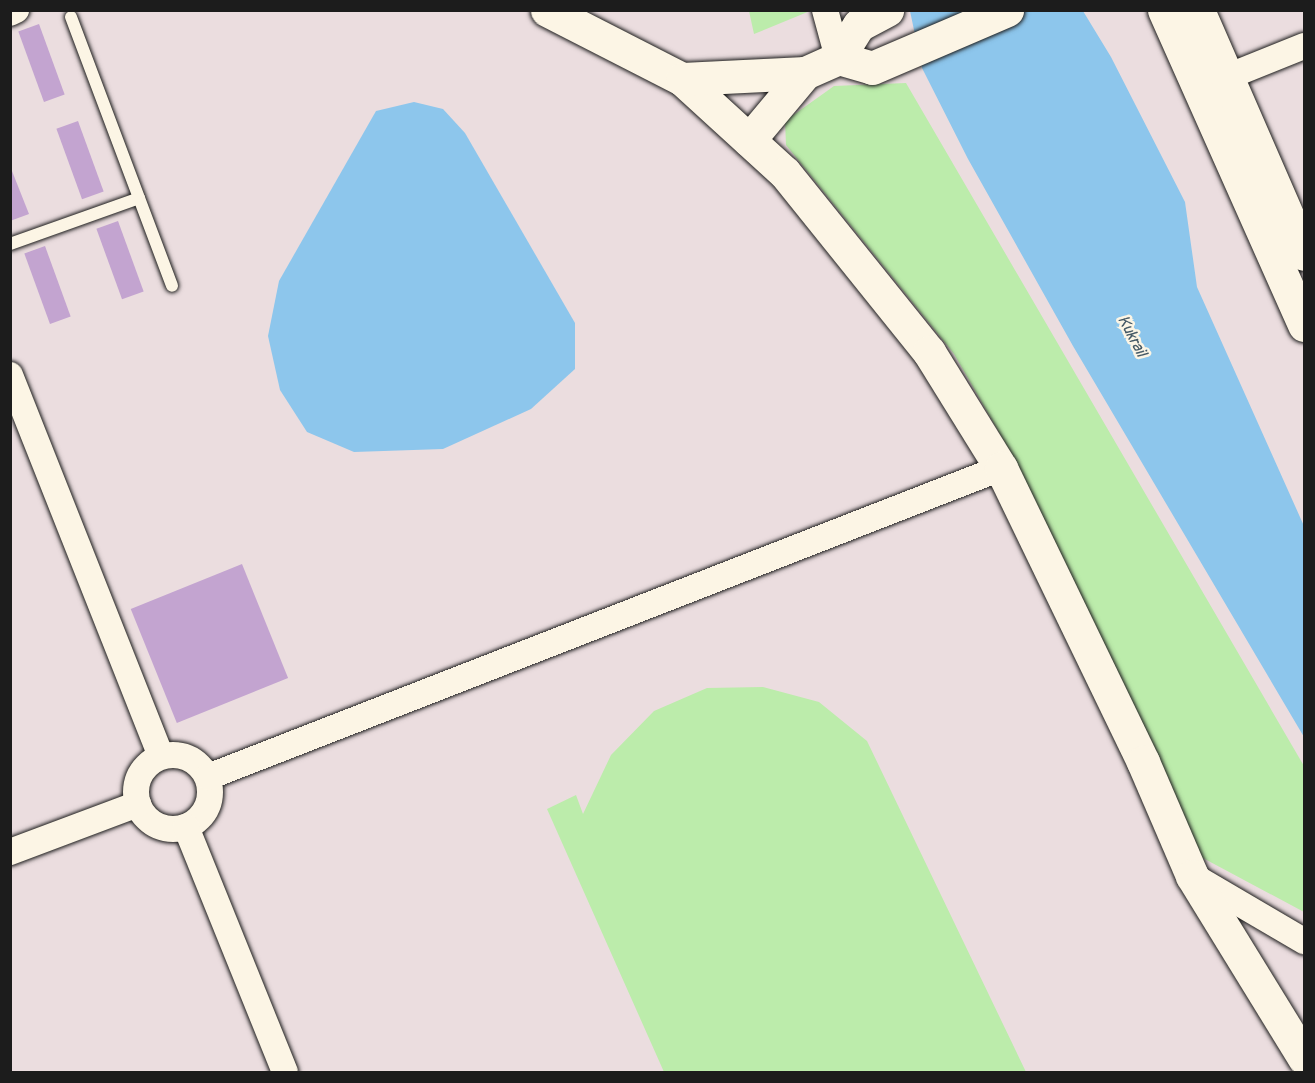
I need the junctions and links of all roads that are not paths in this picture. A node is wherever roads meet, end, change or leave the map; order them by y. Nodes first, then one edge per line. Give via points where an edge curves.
1 (16, 10) edge
2 (825, 10) edge
3 (1007, 10) edge
4 (1164, 10) edge
5 (1197, 10) edge
6 (548, 11) edge
7 (10, 13) edge
8 (880, 14) edge
9 (71, 16) dead end
10 (1305, 46) edge
11 (838, 58) junction
12 (805, 73) junction
13 (1227, 77) junction
14 (682, 79) junction
15 (749, 140) junction
16 (139, 198) junction
17 (10, 244) edge
18 (1305, 254) edge
19 (172, 286) dead end
20 (1305, 325) edge
21 (13, 387) edge
22 (1001, 468) junction
23 (161, 756) junction
24 (208, 777) junction
25 (138, 804) junction
26 (186, 827) junction
27 (10, 852) edge
28 (1192, 876) junction
29 (1305, 941) edge
30 (1305, 1059) edge
31 (285, 1072) edge

1 - 7 street
2 - 11 street
3 - 11 street via 872,68
4 - 20 street
5 - 13 street
6 - 14 street
8 - 11 street via 859,25
9 - 16 lane
10 - 13 street
11 - 12 street
12 - 14 street
12 - 15 street
13 - 18 street
14 - 15 street
15 - 22 street via 785,173 929,352
16 - 17 lane
16 - 19 lane
21 - 23 street
22 - 24 street
22 - 28 street via 1143,762
23 - 24 street via 189,758
23 - 25 street via 140,775
24 - 26 street via 211,794 207,807
25 - 26 street via 157,825
25 - 27 street
26 - 31 street
28 - 29 street
28 - 30 street

